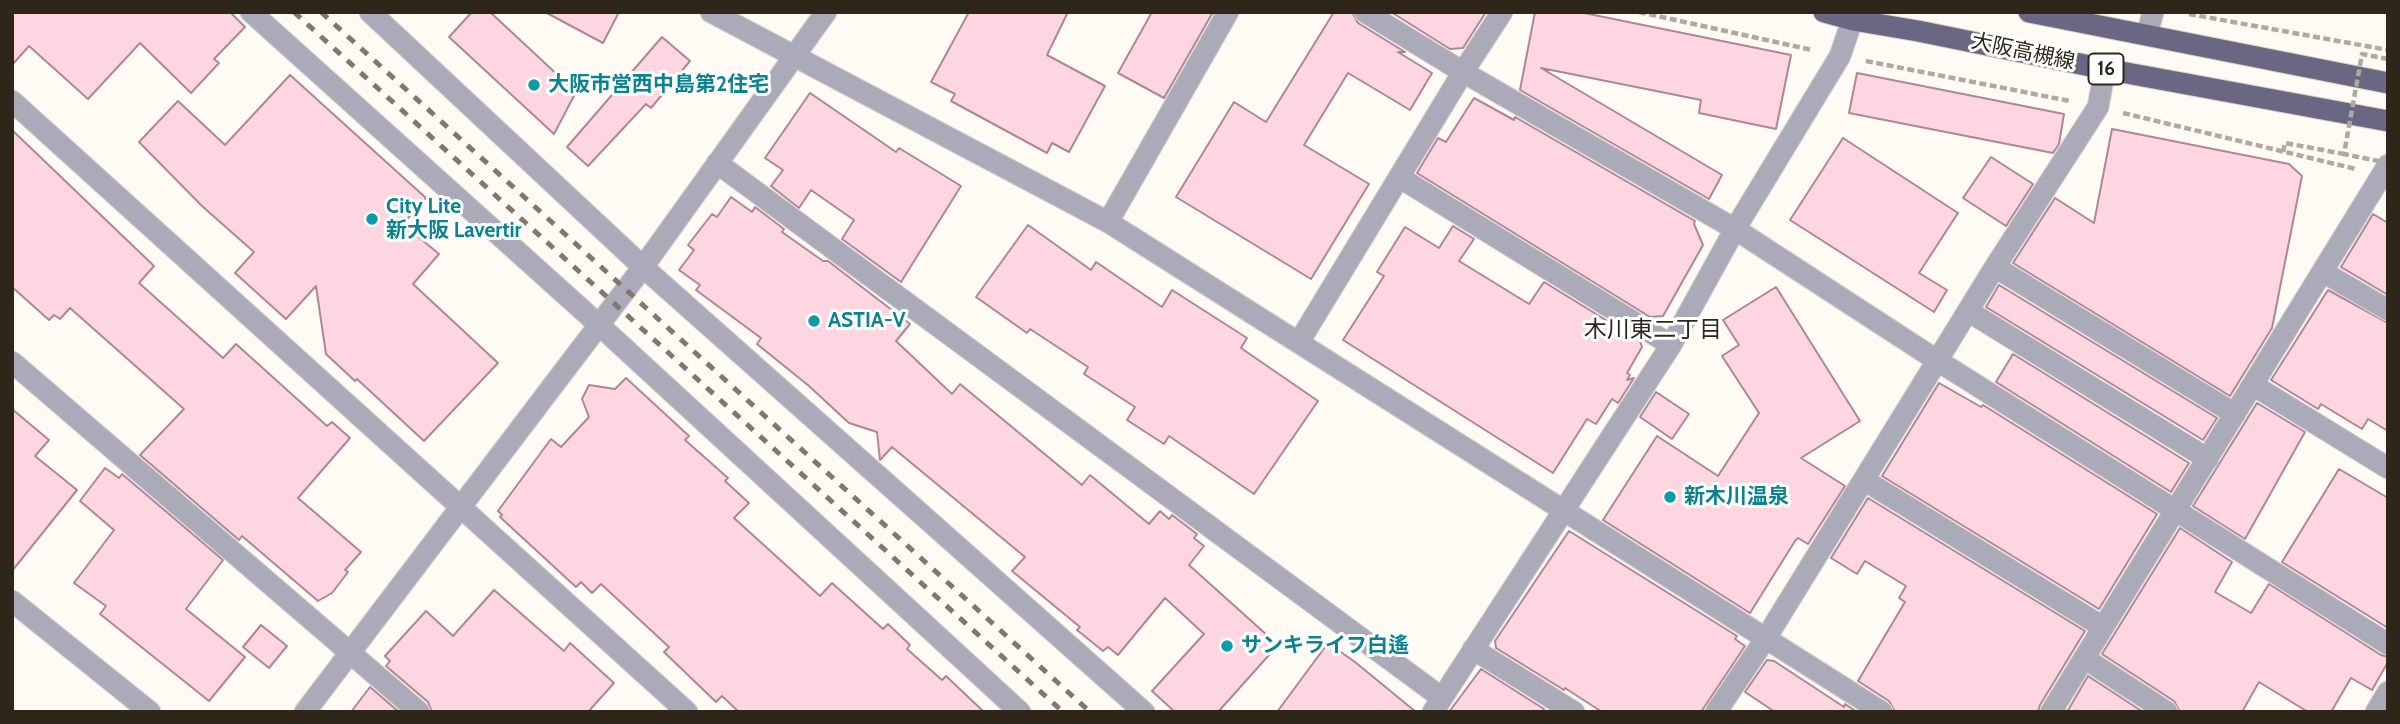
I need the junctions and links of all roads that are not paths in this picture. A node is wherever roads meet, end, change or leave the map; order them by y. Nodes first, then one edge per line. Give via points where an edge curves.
1 (251, 12) edge
2 (370, 12) edge
3 (711, 12) edge
4 (826, 12) edge
5 (1228, 12) edge
6 (1365, 12) edge
7 (1502, 12) edge
8 (1824, 12) edge
9 (2029, 12) edge
10 (2153, 12) edge
11 (1854, 16) edge
12 (2147, 35) junction
13 (795, 55) junction
14 (2105, 69) junction
15 (1462, 72) junction
16 (2388, 83) edge
17 (12, 101) edge
18 (2388, 121) edge
19 (718, 163) junction
20 (2387, 170) edge
21 (1399, 177) junction
22 (1108, 222) junction
23 (1735, 229) junction
24 (643, 267) junction
25 (1995, 267) junction
26 (2323, 272) junction
27 (2388, 310) edge
28 (1968, 311) junction
29 (598, 324) junction
30 (1299, 342) junction
31 (1671, 345) junction
32 (1938, 361) junction
33 (12, 362) edge
34 (2253, 385) junction
35 (2235, 414) junction
36 (2208, 458) junction
37 (2388, 468) edge
38 (1864, 480) junction
39 (462, 506) junction
40 (2176, 509) junction
41 (1562, 510) junction
42 (12, 601) edge
43 (2103, 627) junction
44 (1766, 638) junction
45 (2388, 643) edge
46 (1474, 649) junction
47 (350, 653) junction
48 (2084, 658) junction
49 (2388, 692) edge
50 (1437, 705) edge
51 (150, 712) edge
52 (305, 712) edge
53 (419, 712) edge
54 (687, 712) edge
55 (1020, 712) edge
56 (1144, 712) edge
57 (1574, 712) edge
58 (1716, 712) edge
59 (1882, 712) edge
60 (2051, 712) edge
61 (2167, 712) edge
62 (2376, 712) edge

1 - 29 street
2 - 24 street
3 - 13 street
4 - 13 street
5 - 22 street
6 - 15 street
7 - 15 street
8 - 11 main road, 大阪高槻線 / 16
9 - 12 main road, 大阪高槻線 / 16
10 - 12 street
11 - 14 main road, 大阪高槻線 / 16
11 - 23 street via 1840,56
12 - 16 main road, 大阪高槻線 / 16
13 - 19 street
13 - 22 street
14 - 18 main road, 大阪高槻線 / 16
14 - 25 street via 2098,107
15 - 21 street
15 - 23 street
17 - 39 street
19 - 24 street
19 - 50 street
20 - 26 street
21 - 30 street
21 - 31 street
22 - 30 street
23 - 31 street
23 - 32 street
24 - 29 street
24 - 56 street
25 - 28 street
25 - 35 street
26 - 27 street
26 - 34 street
28 - 32 street
28 - 36 street
29 - 39 street
29 - 55 street
30 - 41 street
31 - 41 street
32 - 38 street
32 - 40 street
33 - 47 street
34 - 35 street
34 - 37 street
35 - 36 street
36 - 40 street
38 - 43 street
38 - 44 street
39 - 47 street
39 - 54 street
40 - 43 street
40 - 45 street
41 - 44 street
41 - 46 street
42 - 51 street
43 - 48 street
44 - 58 street
44 - 59 street
46 - 50 street
46 - 57 street
47 - 52 street
47 - 53 street
48 - 60 street
48 - 61 street
49 - 62 street

